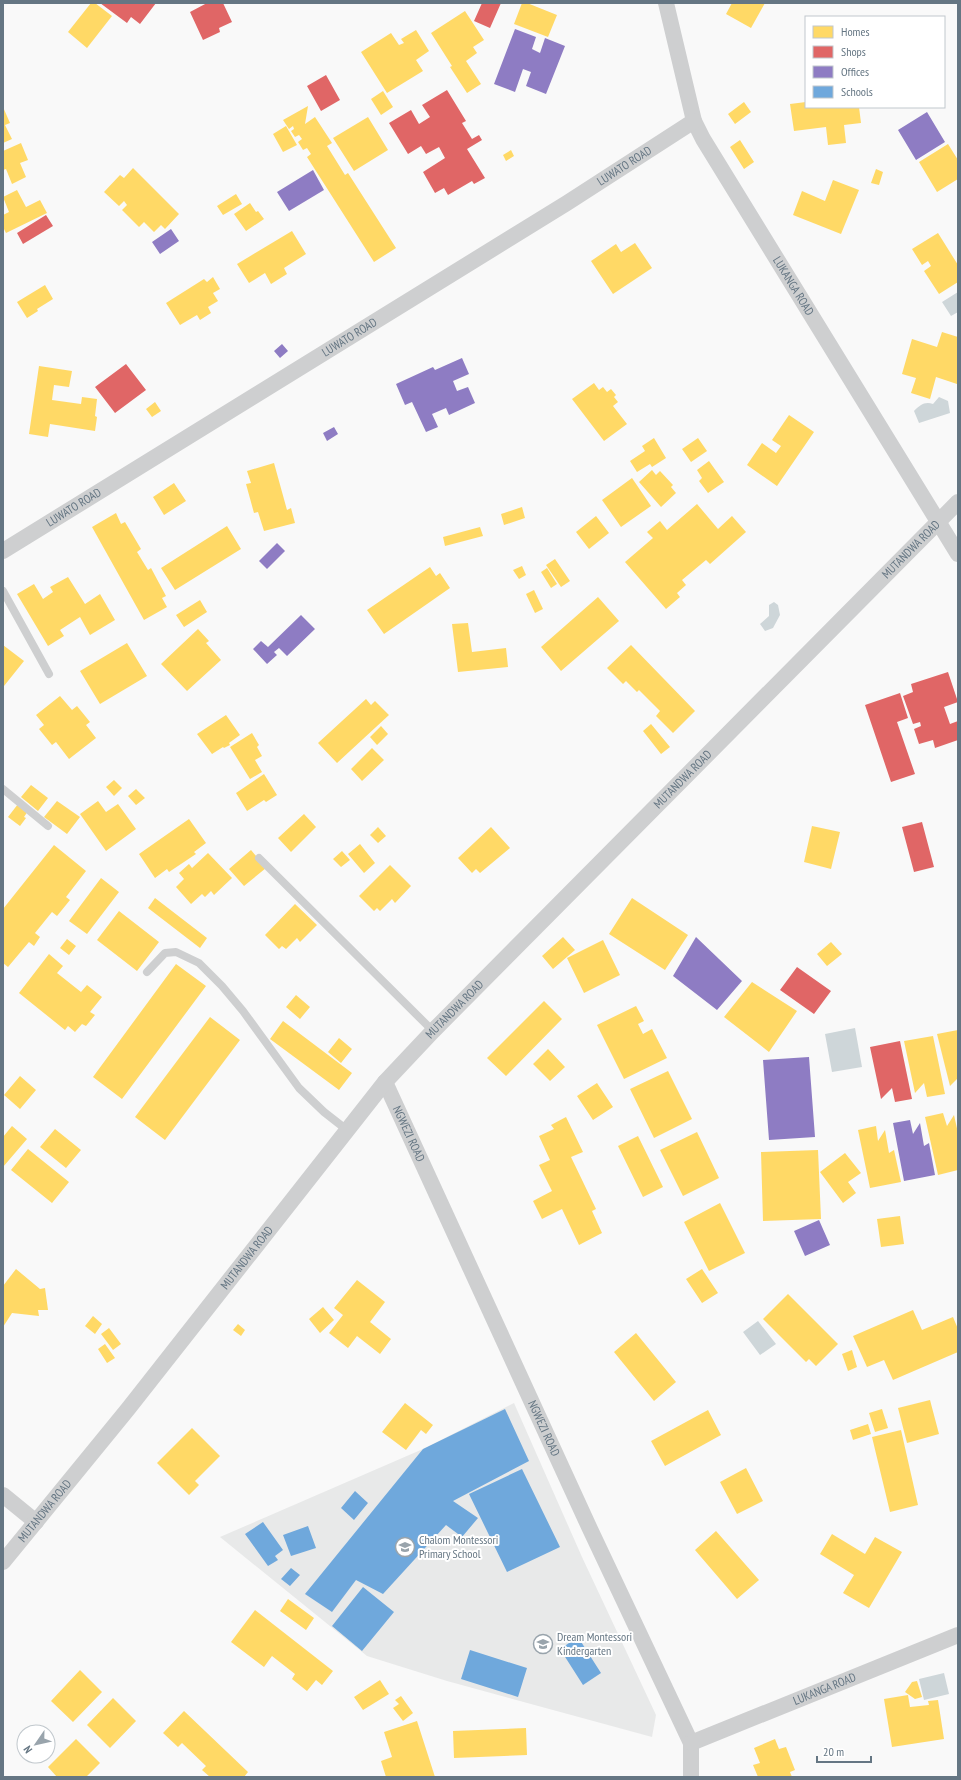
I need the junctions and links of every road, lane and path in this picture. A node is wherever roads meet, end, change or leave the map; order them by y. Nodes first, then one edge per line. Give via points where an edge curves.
1 (666, 3) edge
2 (694, 121) junction
3 (958, 502) edge
4 (939, 522) junction
5 (3, 551) edge
6 (958, 554) edge
7 (3, 591) edge
8 (50, 674) dead end
9 (3, 789) edge
10 (48, 826) dead end
11 (259, 858) dead end
12 (147, 972) dead end
13 (433, 1030) junction
14 (385, 1082) junction
15 (347, 1130) junction
16 (3, 1495) edge
17 (36, 1522) junction
18 (3, 1562) edge
19 (958, 1635) edge
20 (691, 1743) junction
21 (691, 1777) edge

1 - 2 street, LUKANGA ROAD
2 - 4 street, LUKANGA ROAD
2 - 5 street, LUWATO ROAD via 567,203
3 - 4 street, MUTANDWA ROAD
4 - 6 street, LUKANGA ROAD
4 - 13 street, MUTANDWA ROAD
7 - 8 lane
9 - 10 lane
11 - 13 lane
12 - 15 lane via 165,953 176,952 199,963 243,1011 299,1088
13 - 14 street, MUTANDWA ROAD
14 - 15 street, MUTANDWA ROAD
14 - 20 street, NGWEZI ROAD
15 - 17 street, MUTANDWA ROAD
16 - 17 street
17 - 18 street, MUTANDWA ROAD
19 - 20 street, LUKANGA ROAD
20 - 21 street, NGWEZI ROAD

